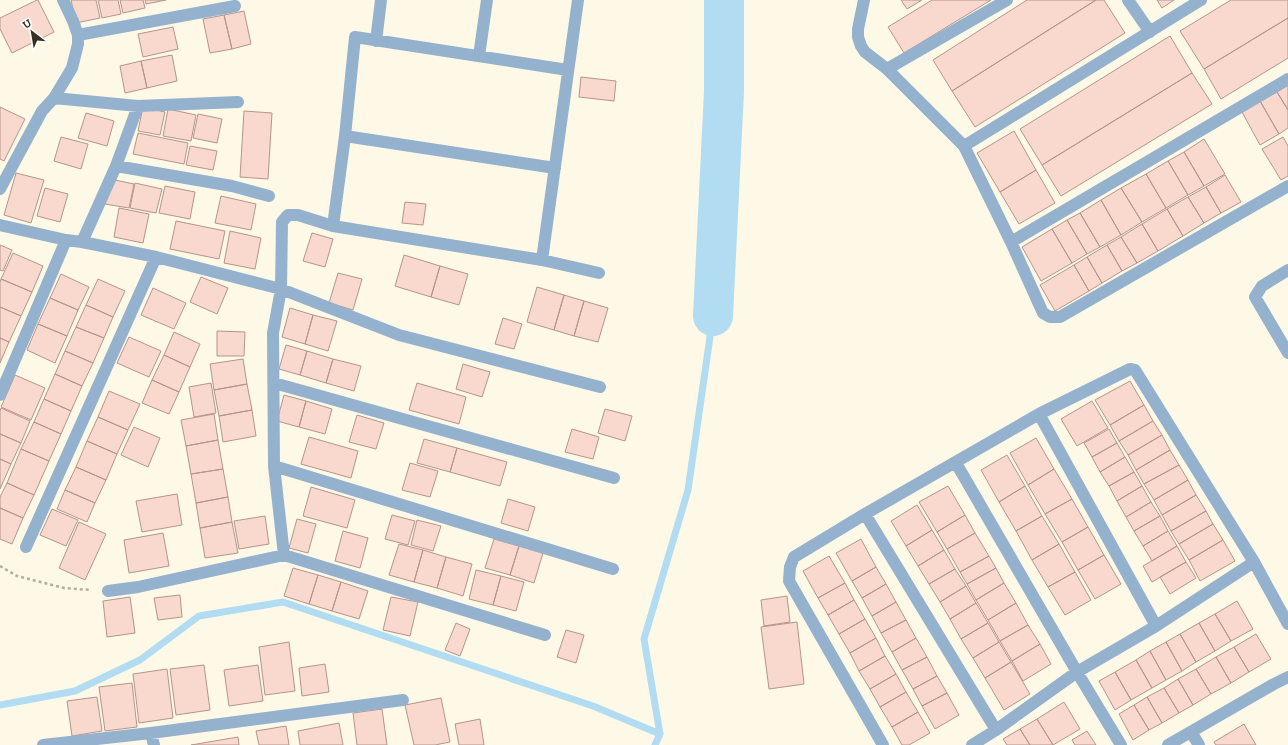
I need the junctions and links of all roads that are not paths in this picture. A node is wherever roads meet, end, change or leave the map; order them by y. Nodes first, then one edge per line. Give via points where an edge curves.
1 (63, 0) edge
2 (381, 0) edge
3 (487, 0) edge
4 (578, 0) edge
5 (864, 0) edge
6 (1007, 0) edge
7 (1128, 0) edge
8 (1201, 0) edge
9 (235, 6) dead end
10 (1150, 32) junction
11 (78, 35) junction
12 (376, 41) junction
13 (480, 56) junction
14 (887, 68) junction
15 (568, 70) junction
16 (1288, 79) edge
17 (54, 98) junction
18 (238, 102) dead end
19 (138, 106) junction
20 (345, 136) junction
21 (964, 146) junction
22 (116, 166) junction
23 (555, 168) junction
24 (1288, 186) edge
25 (0, 189) edge
26 (269, 196) dead end
27 (0, 225) edge
28 (333, 226) junction
29 (66, 240) junction
30 (82, 242) junction
31 (1011, 242) junction
32 (156, 257) junction
33 (542, 260) junction
34 (1288, 270) edge
35 (599, 273) dead end
36 (281, 289) junction
37 (1288, 354) edge
38 (274, 383) junction
39 (600, 387) dead end
40 (0, 395) edge
41 (1039, 414) junction
42 (956, 462) junction
43 (274, 466) junction
44 (614, 478) dead end
45 (866, 514) junction
46 (26, 547) dead end
47 (284, 555) junction
48 (1254, 562) junction
49 (613, 569) dead end
50 (108, 591) road end
51 (1288, 624) edge
52 (1156, 626) junction
53 (544, 635) dead end
54 (1077, 672) junction
55 (1288, 677) edge
56 (403, 700) dead end
57 (996, 730) junction
58 (1191, 732) junction
59 (153, 739) edge
60 (43, 745) edge
61 (883, 745) edge
62 (972, 745) edge
63 (1121, 745) edge
64 (1168, 745) edge
65 (1198, 745) edge

1 - 11 street
2 - 12 street
3 - 13 street
4 - 15 street
5 - 14 street via 858,37 866,52
6 - 14 street
7 - 10 street
8 - 10 street
9 - 11 street
10 - 21 street
11 - 17 street via 72,68
12 - 13 street
12 - 20 street via 355,37
13 - 15 street
14 - 21 street
15 - 23 street
16 - 31 street
17 - 19 street
17 - 25 street via 42,111
18 - 19 street
19 - 22 street
20 - 23 street
20 - 28 street
21 - 31 street
22 - 26 street via 232,186
22 - 30 street
23 - 33 street
24 - 31 street via 1060,317 1050,317 1043,313
27 - 29 street
28 - 33 street
28 - 36 street via 288,215 282,222
29 - 30 street
29 - 40 street
30 - 32 street
32 - 36 street
32 - 46 street
33 - 35 street
34 - 37 street via 1262,286 1255,298
36 - 38 street via 273,333
36 - 39 street via 399,335
38 - 43 street
38 - 44 street
41 - 42 street
41 - 48 street via 1127,370 1135,370
41 - 52 street
42 - 45 street
42 - 54 street
43 - 47 street
43 - 49 street
45 - 57 street
45 - 61 street via 794,557 789,581
47 - 50 street via 138,587
47 - 53 street
48 - 51 street
48 - 52 street
52 - 54 street
54 - 57 street
54 - 63 street
55 - 58 street
56 - 59 street
57 - 62 street
58 - 64 street
58 - 65 street
59 - 60 street

